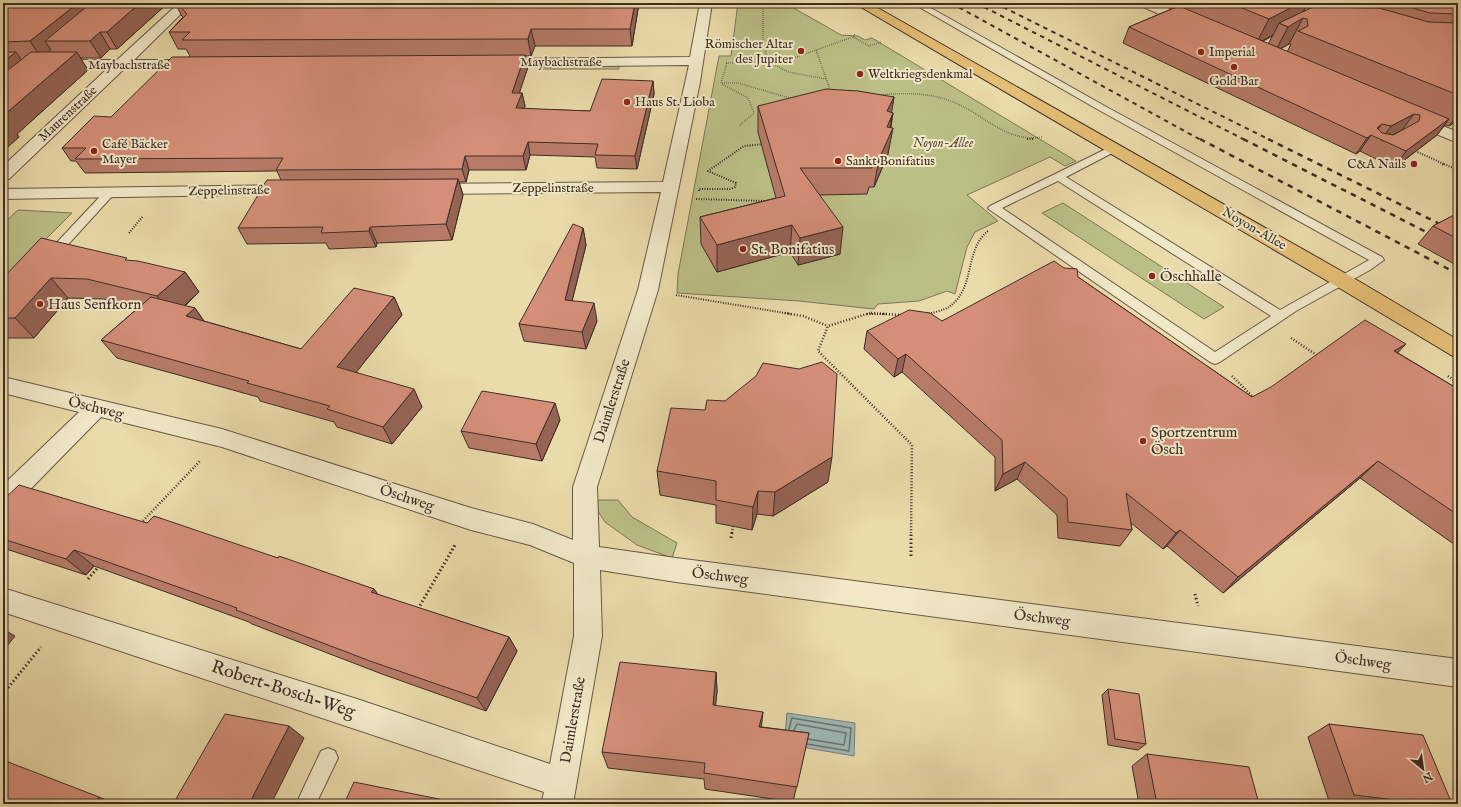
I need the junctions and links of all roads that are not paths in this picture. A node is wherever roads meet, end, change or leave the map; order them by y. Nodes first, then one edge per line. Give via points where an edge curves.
1 (186, 3) edge
2 (706, 3) edge
3 (860, 3) edge
4 (916, 3) edge
5 (1145, 3) edge
6 (1296, 27) edge
7 (1205, 30) edge
8 (1238, 44) edge
9 (1252, 50) junction
10 (53, 55) edge
11 (1271, 58) edge
12 (697, 61) junction
13 (480, 63) edge
14 (3, 64) edge
15 (210, 64) edge
16 (41, 65) junction
17 (122, 65) junction
18 (30, 74) edge
19 (1399, 114) edge
20 (1458, 138) edge
21 (1114, 148) junction
22 (3, 175) edge
23 (1058, 177) junction
24 (417, 189) edge
25 (312, 190) edge
26 (111, 192) junction
27 (670, 192) junction
28 (3, 194) edge
29 (43, 264) edge
30 (1343, 281) junction
31 (1280, 316) junction
32 (1458, 350) edge
33 (3, 385) edge
34 (97, 408) junction
35 (3, 500) edge
36 (586, 556) junction
37 (3, 600) edge
38 (1458, 673) edge
39 (328, 758) dead end
40 (560, 794) edge
41 (306, 804) edge

1 - 17 street, Maurenstraße
2 - 12 street, Daimlerstraße
3 - 21 main road, Noyon-Allee
4 - 30 lane via 1378,260
5 - 7 street
6 - 9 lane
8 - 9 street
9 - 11 street
10 - 16 lane
12 - 13 street, Maybachstraße
12 - 27 street, Daimlerstraße
14 - 16 street, Maybachstraße
15 - 17 street, Maybachstraße
16 - 17 street, Maybachstraße
16 - 18 lane
17 - 22 street, Maurenstraße
19 - 20 street
21 - 23 lane
21 - 30 main road, Noyon-Allee
23 - 31 lane
23 - 31 lane via 994,208 1214,359
24 - 27 street, Zeppelinstraße
25 - 26 street, Zeppelinstraße
26 - 28 street, Zeppelinstraße
26 - 29 lane
27 - 36 street, Daimlerstraße via 648,290 585,487
30 - 31 lane
30 - 32 main road, Noyon-Allee
33 - 34 street, Öschweg
34 - 35 street
34 - 36 street, Öschweg via 222,438 471,519 533,535
36 - 38 street, Öschweg
36 - 40 street, Daimlerstraße via 588,636
37 - 40 street, Robert-Bosch-Weg via 364,716
39 - 41 lane

